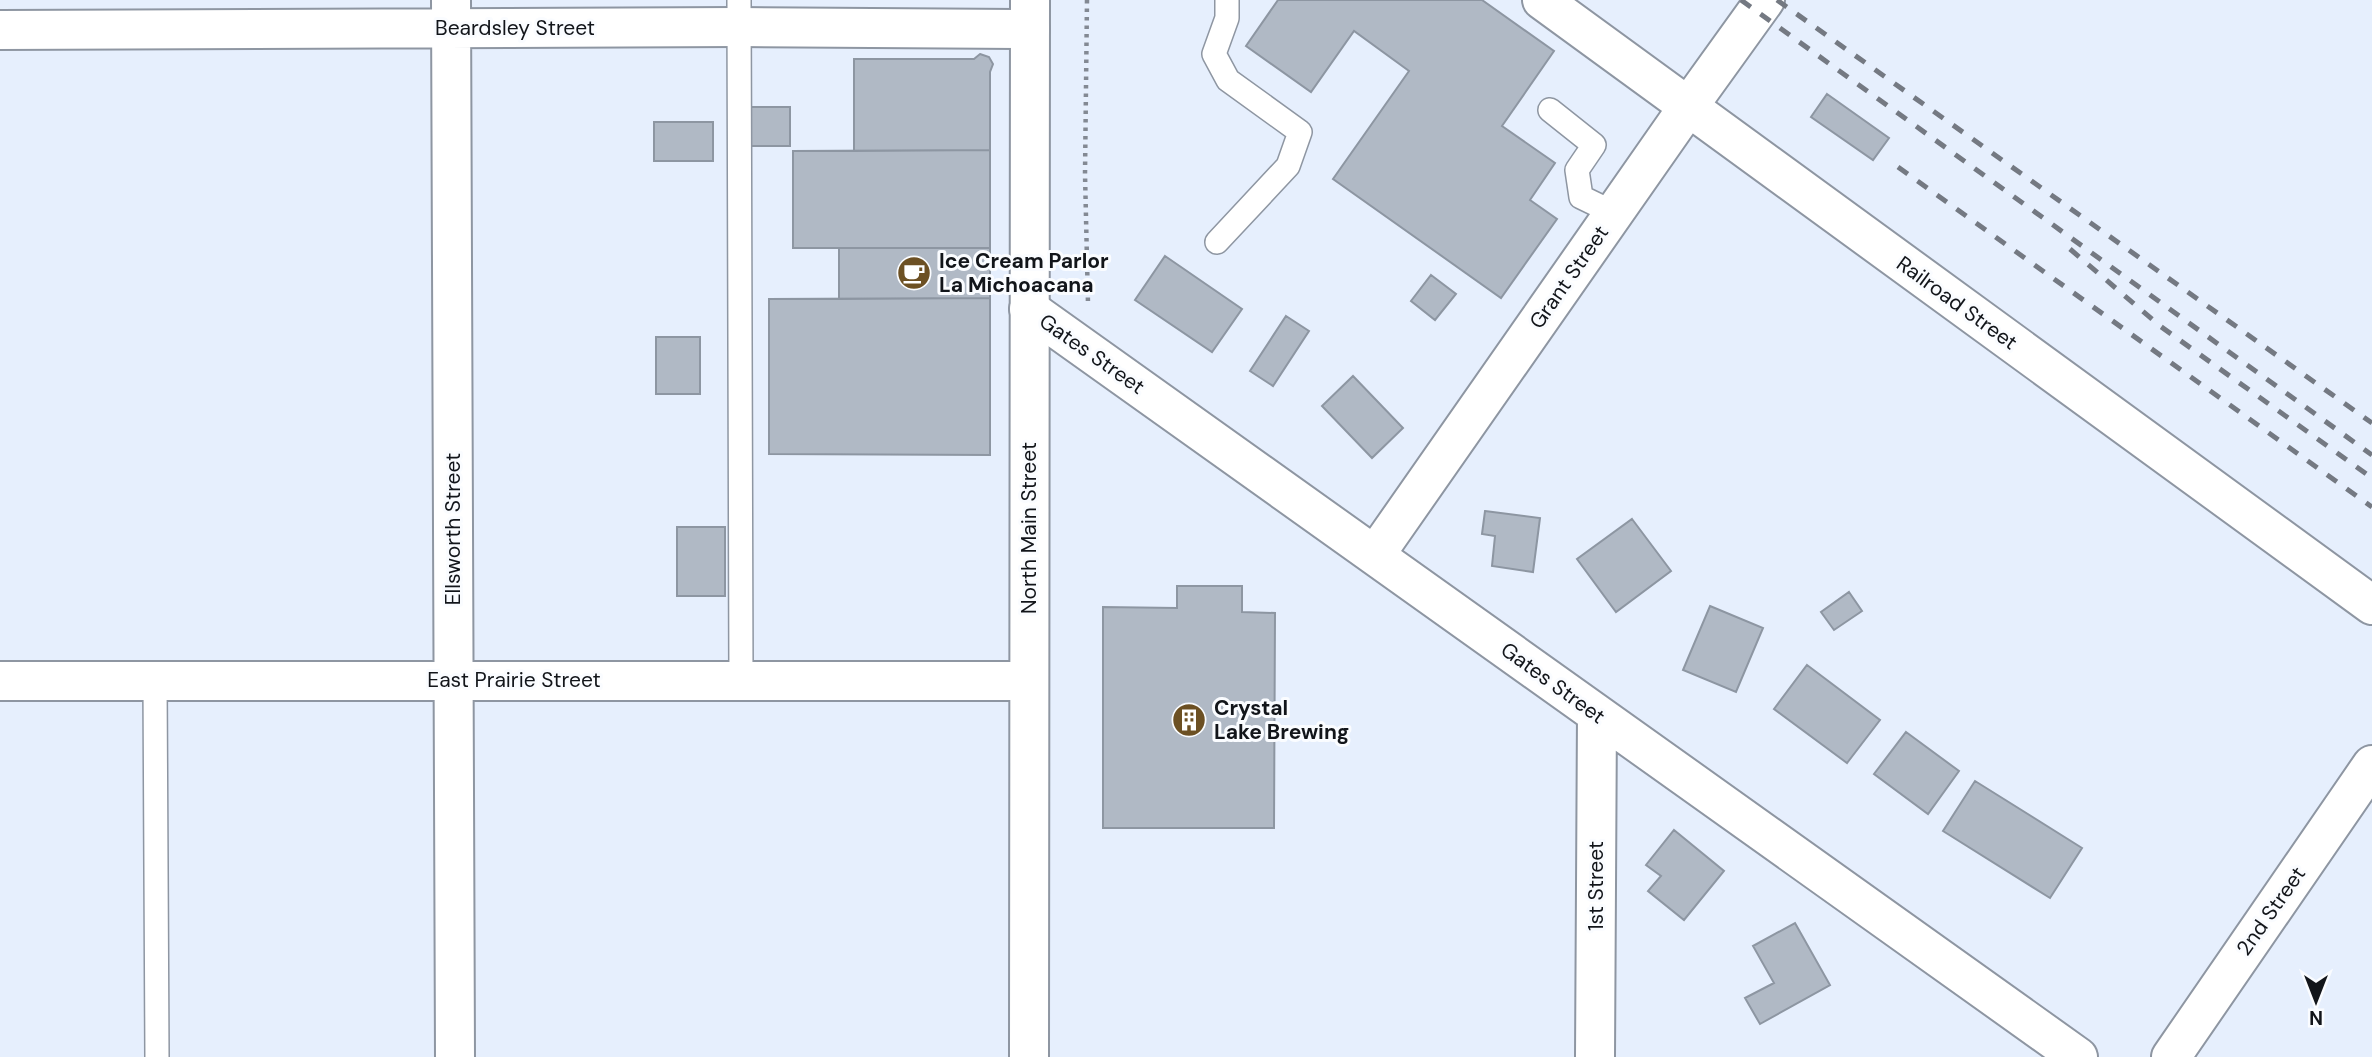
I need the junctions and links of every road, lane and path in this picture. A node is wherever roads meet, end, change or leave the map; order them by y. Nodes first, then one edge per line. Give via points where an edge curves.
1 (1087, 0) edge
2 (1227, 0) edge
3 (1542, 0) edge
4 (1765, 0) edge
5 (739, 13) edge
6 (451, 14) edge
7 (1030, 14) edge
8 (0, 30) edge
9 (1688, 107) junction
10 (1550, 110) dead end
11 (1614, 213) junction
12 (1217, 242) dead end
13 (1088, 307) dead end
14 (1029, 309) junction
15 (1375, 555) junction
16 (2372, 605) edge
17 (453, 679) junction
18 (155, 680) junction
19 (741, 680) junction
20 (0, 681) edge
21 (1028, 681) junction
22 (1597, 715) junction
23 (2372, 765) edge
24 (157, 1057) edge
25 (455, 1057) edge
26 (1029, 1057) edge
27 (1595, 1057) edge
28 (2078, 1057) edge
29 (2171, 1057) edge

1 - 13 path
2 - 12 lane via 1227,18 1214,54 1228,80 1300,132 1288,166
3 - 9 street, Railroad Street
4 - 9 street, Grant Street
5 - 6 street, Beardsley Street
5 - 7 street, Beardsley Street
5 - 19 lane
6 - 8 street, Beardsley Street
6 - 17 street, Ellsworth Street
7 - 14 street, North Main Street
9 - 11 street, Grant Street
9 - 16 street, Railroad Street
10 - 11 lane via 1594,145 1577,170 1581,197
11 - 15 street, Grant Street
14 - 15 street, Gates Street
14 - 21 street, North Main Street
15 - 22 street, Gates Street
17 - 18 street, East Prairie Street
17 - 19 street, East Prairie Street
17 - 25 street, Ellsworth Street
18 - 20 street, East Prairie Street
18 - 24 lane
19 - 21 street, East Prairie Street
21 - 26 street, North Main Street
22 - 27 street, 1st Street
22 - 28 street, Gates Street
23 - 29 street, 2nd Street

